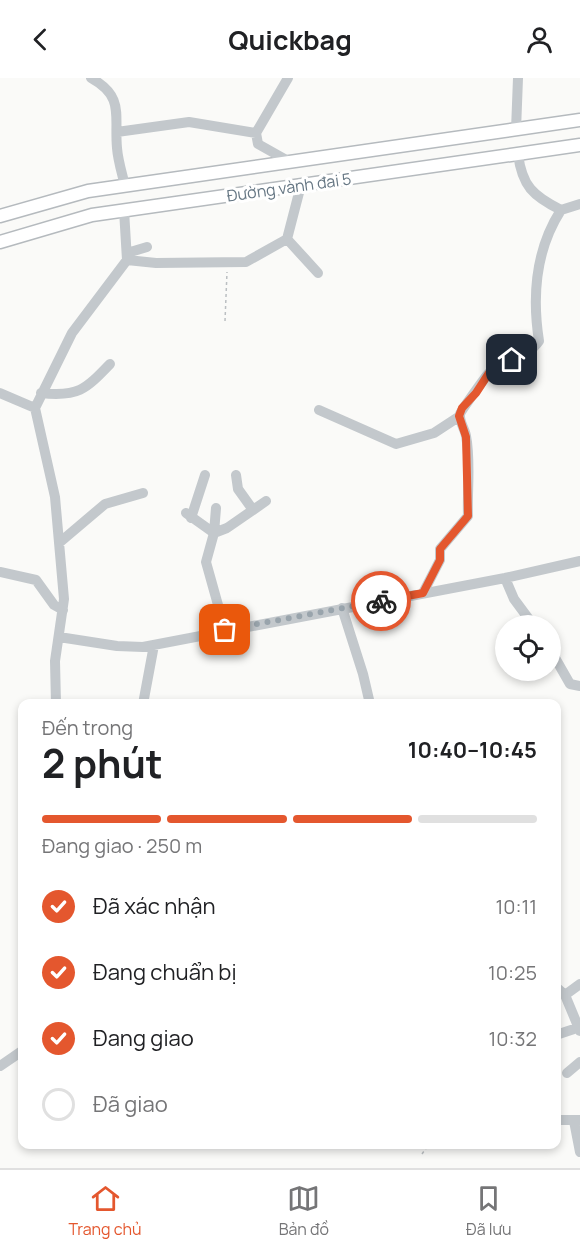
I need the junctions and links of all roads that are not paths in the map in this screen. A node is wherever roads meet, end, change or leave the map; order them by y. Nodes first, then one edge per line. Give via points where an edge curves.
1 (91, 78) edge
2 (288, 78) edge
3 (518, 78) edge
4 (580, 120) edge
5 (516, 130) junction
6 (117, 132) junction
7 (256, 133) junction
8 (580, 145) edge
9 (518, 154) junction
10 (290, 162) junction
11 (301, 185) junction
12 (125, 186) junction
13 (580, 204) edge
14 (124, 210) junction
15 (561, 210) junction
16 (0, 216) edge
17 (287, 239) junction
18 (0, 242) edge
19 (147, 247) dead end
20 (127, 256) junction
21 (318, 273) dead end
22 (110, 364) dead end
23 (0, 393) edge
24 (41, 393) junction
25 (35, 408) junction
26 (319, 410) dead end
27 (459, 416) junction
28 (205, 475) dead end
29 (236, 475) dead end
30 (143, 493) dead end
31 (266, 501) dead end
32 (216, 508) dead end
33 (253, 510) junction
34 (214, 533) junction
35 (59, 543) junction
36 (580, 561) edge
37 (0, 572) edge
38 (506, 578) junction
39 (423, 593) junction
40 (342, 608) junction
41 (63, 610) junction
42 (526, 615) edge
43 (225, 630) junction
44 (59, 637) junction
45 (154, 645) junction
46 (561, 668) edge
47 (580, 686) edge
48 (56, 699) edge
49 (144, 699) edge
50 (368, 699) edge
51 (580, 984) edge
52 (561, 991) edge
53 (565, 995) junction
54 (579, 1029) edge
55 (561, 1034) edge
56 (18, 1053) edge
57 (2, 1061) edge
58 (580, 1062) edge
59 (567, 1073) dead end
60 (561, 1120) edge
61 (577, 1121) edge
62 (580, 1152) edge

1 - 6 street via 109,91 115,101
2 - 7 street
3 - 5 street
4 - 5 main road, Đường vành đai 5
5 - 10 main road, Đường vành đai 5
6 - 7 street via 189,122
6 - 12 street
7 - 10 street via 258,144
8 - 9 main road, Đường vành đai 5
9 - 11 main road, Đường vành đai 5
9 - 15 street via 525,183
10 - 12 main road, Đường vành đai 5
11 - 14 main road, Đường vành đai 5
11 - 17 street
12 - 16 main road, Đường vành đai 5 via 88,191
13 - 15 street
14 - 18 main road, Đường vành đai 5 via 92,215
14 - 20 street
15 - 27 street via 541,254 535,294 539,341 532,351 489,373
17 - 20 street via 246,262
17 - 21 street
19 - 20 street
20 - 24 street via 77,325
22 - 24 street via 83,388 66,396
23 - 25 street
24 - 25 street
25 - 35 street via 55,497
26 - 27 street via 396,444 434,433
27 - 39 street via 466,437 468,516 440,549 440,560
28 - 34 street via 189,516
29 - 33 street via 238,489
30 - 35 street via 105,504
31 - 33 street
32 - 34 street
33 - 34 street
34 - 43 street via 206,562
35 - 41 street
36 - 38 street
37 - 41 street via 36,580
38 - 39 street
38 - 42 street
39 - 40 street
40 - 43 street
40 - 50 street
41 - 44 street
43 - 45 street
44 - 45 street via 130,647
44 - 48 street
45 - 49 street
46 - 47 street via 570,684
51 - 53 street
52 - 53 street
53 - 54 street
54 - 55 street
56 - 57 street
58 - 59 street
60 - 61 street
61 - 62 street

